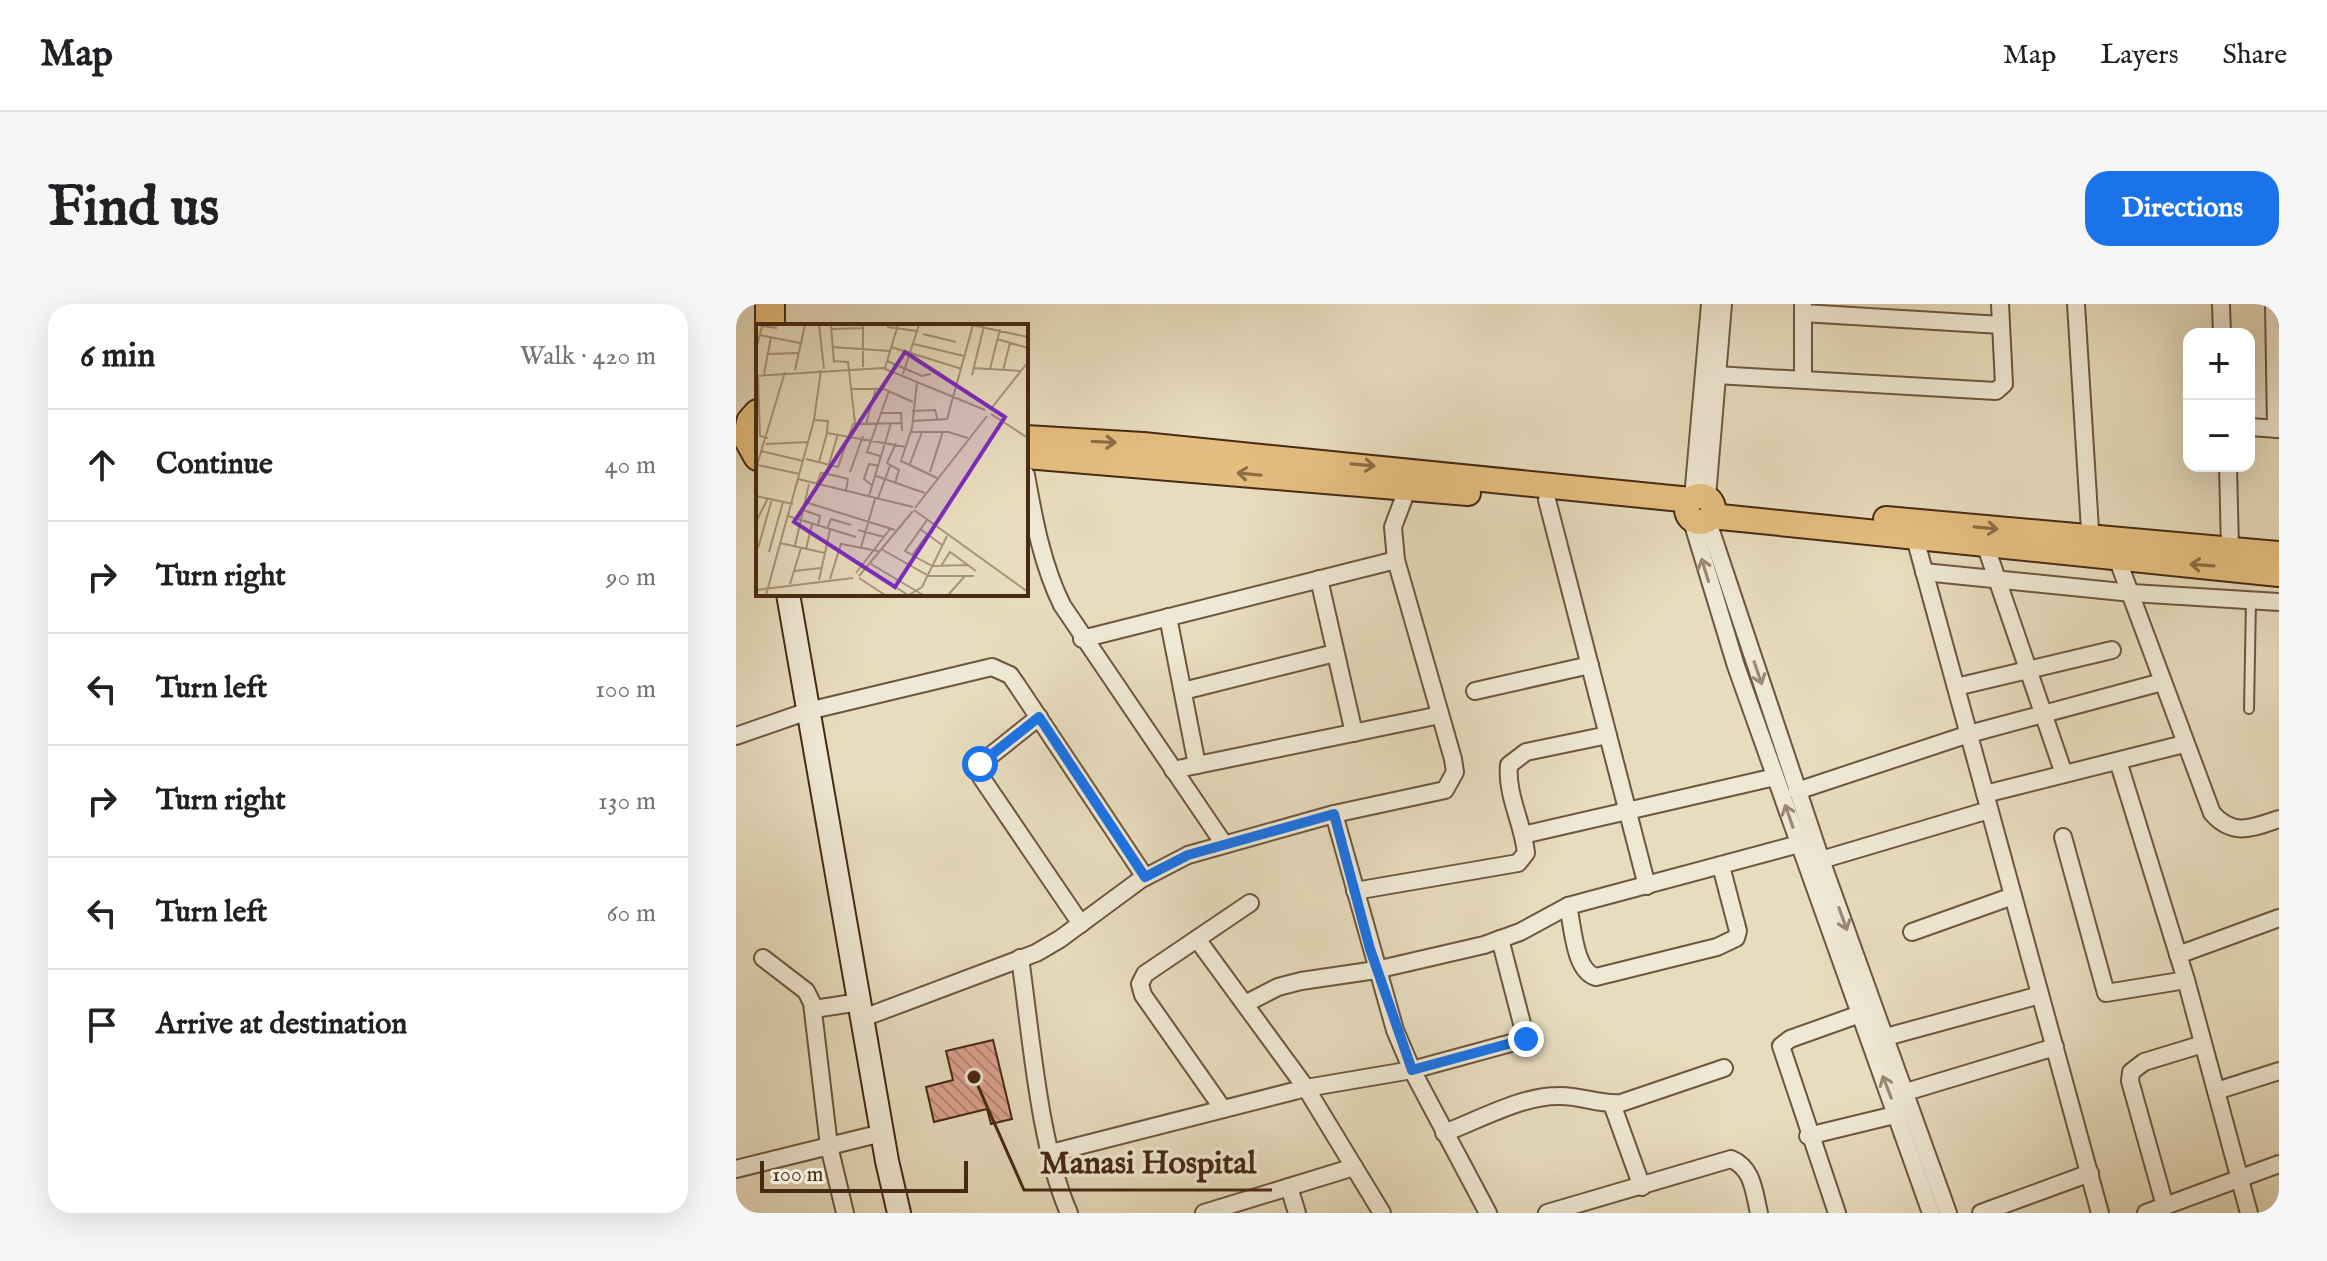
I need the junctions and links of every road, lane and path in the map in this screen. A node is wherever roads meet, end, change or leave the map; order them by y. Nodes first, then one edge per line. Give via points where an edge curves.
1 (1710, 304) edge
2 (1723, 304) edge
3 (2000, 304) edge
4 (2076, 304) edge
5 (2221, 304) edge
6 (2274, 304) edge
7 (1803, 308) edge
8 (2001, 325) junction
9 (2222, 328) edge
10 (1716, 375) junction
11 (1803, 379) junction
12 (2255, 427) edge
13 (2277, 429) edge
14 (1028, 438) edge
15 (1028, 456) edge
16 (2228, 472) edge
17 (1028, 484) edge
18 (1408, 487) junction
19 (1547, 500) junction
20 (1700, 508) junction
21 (1915, 538) junction
22 (2092, 546) junction
23 (1986, 547) junction
24 (2230, 548) junction
25 (2279, 554) edge
26 (2117, 558) junction
27 (1396, 560) junction
28 (1924, 572) junction
29 (2279, 574) edge
30 (1998, 578) junction
31 (1319, 579) junction
32 (2132, 593) junction
33 (788, 596) edge
34 (2251, 600) junction
35 (2279, 602) edge
36 (1168, 617) junction
37 (1082, 639) junction
38 (2112, 650) dead end
39 (1335, 653) junction
40 (1590, 665) junction
41 (2029, 670) junction
42 (2162, 682) junction
43 (1956, 687) junction
44 (1183, 691) junction
45 (1475, 691) dead end
46 (2249, 709) dead end
47 (808, 711) junction
48 (1440, 715) junction
49 (2044, 715) junction
50 (1039, 717) junction
51 (1354, 733) junction
52 (1969, 734) junction
53 (1608, 735) junction
54 (736, 736) edge
55 (2184, 744) junction
56 (2118, 761) junction
57 (1197, 765) junction
58 (1173, 770) junction
59 (2064, 774) junction
60 (1775, 777) junction
61 (1797, 791) junction
62 (1987, 802) junction
63 (1627, 811) junction
64 (1334, 814) junction
65 (2279, 819) edge
66 (1523, 835) junction
67 (2063, 837) dead end
68 (1224, 844) junction
69 (1799, 844) junction
70 (1821, 860) junction
71 (1721, 866) junction
72 (1145, 877) junction
73 (1647, 886) junction
74 (1355, 891) junction
75 (2013, 896) junction
76 (1250, 903) dead end
77 (1568, 906) junction
78 (2279, 918) edge
79 (1081, 924) junction
80 (1912, 932) dead end
81 (1197, 939) junction
82 (1500, 939) junction
83 (2178, 955) junction
84 (763, 958) dead end
85 (1020, 958) junction
86 (1376, 970) junction
87 (2186, 980) junction
88 (2040, 995) junction
89 (1245, 1004) junction
90 (814, 1009) junction
91 (862, 1010) junction
92 (1860, 1014) junction
93 (1886, 1037) junction
94 (2203, 1044) junction
95 (2055, 1047) junction
96 (1724, 1068) dead end
97 (1412, 1070) junction
98 (2279, 1071) edge
99 (1306, 1088) junction
100 (2216, 1091) junction
101 (1906, 1092) junction
102 (1612, 1104) junction
103 (1223, 1109) junction
104 (1905, 1113) junction
105 (882, 1133) junction
106 (1444, 1133) junction
107 (1808, 1136) junction
108 (829, 1146) junction
109 (1051, 1153) junction
110 (2279, 1164) edge
111 (1354, 1167) junction
112 (736, 1169) edge
113 (2090, 1173) junction
114 (2240, 1179) junction
115 (1289, 1187) junction
116 (1642, 1187) junction
117 (2165, 1206) junction
118 (845, 1213) edge
119 (899, 1213) edge
120 (1069, 1213) edge
121 (1204, 1213) edge
122 (1297, 1213) edge
123 (1382, 1213) edge
124 (1488, 1213) edge
125 (1547, 1213) edge
126 (1759, 1213) edge
127 (1837, 1213) edge
128 (1931, 1213) edge
129 (1948, 1213) edge
130 (1981, 1213) edge
131 (2100, 1213) edge
132 (2146, 1213) edge
133 (2249, 1213) edge

1 - 20 street
2 - 10 street
3 - 8 street
4 - 22 street
5 - 9 street
6 - 13 street
7 - 8 street
7 - 11 street
8 - 11 street via 2004,384 1996,391
10 - 11 street
10 - 20 street
12 - 13 street
14 -> 20 main road via 1159,446
18 -> 15 main road
16 - 24 street
17 - 37 street via 1049,580
18 - 19 main road
18 - 27 street via 1393,527
19 - 20 main road
19 - 40 street
20 - 21 main road
20 -> 22 main road
60 -> 20 street
20 -> 61 street
21 - 23 main road
21 - 28 street
22 - 23 main road
22 - 24 main road
22 - 26 main road
23 - 30 street
24 - 25 main road
29 -> 26 main road
26 - 32 street
27 - 31 street
27 - 48 street
28 - 30 street
28 - 43 street
30 - 32 street
30 - 41 street
31 - 36 street
31 - 39 street
32 - 34 street
32 - 42 street
33 - 47 main road
34 - 35 street
34 - 46 lane
36 - 37 street
36 - 44 street
37 - 58 street
38 - 41 street
39 - 44 street
39 - 51 street
40 - 45 street
40 - 53 street
41 - 43 street
41 - 49 street
42 - 49 street
42 - 55 street
43 - 52 street
44 - 57 street
47 - 50 street via 992,667 1010,675
47 - 54 street
47 - 91 main road
48 - 51 street
48 - 64 street via 1455,772 1445,790
49 - 52 street
49 - 59 street
50 - 72 street
50 - 79 street via 987,755 980,764 981,777
51 - 57 street
52 - 61 street
52 - 62 street
53 - 63 street
53 - 66 street via 1526,752 1509,765
55 - 56 street
55 - 65 street via 2202,794 2223,825 2247,829
56 - 59 street
56 - 83 street
57 - 58 street
58 - 68 street
59 - 62 street
60 - 63 street
69 -> 60 street
61 - 70 street
62 - 70 street
62 - 75 street
63 - 66 street
63 - 73 street
64 - 68 street
64 - 74 street
66 - 74 street via 1526,853 1512,865
67 - 87 street via 2106,993
68 - 72 street
69 - 71 street
69 - 92 street
70 -> 93 street
71 - 73 street
71 - 77 street via 1738,931 1736,938 1717,947 1588,975
72 - 79 street
73 - 77 street
74 - 86 street
75 - 80 street
75 - 88 street
76 - 81 street
77 - 82 street
78 - 83 street
79 - 85 street
81 - 89 street
81 - 103 street via 1145,974 1140,984
82 - 86 street
82 - 97 street via 1526,1039
83 - 87 street
84 - 90 street via 806,991
85 - 91 street
85 - 109 street
86 - 89 street via 1290,984
86 - 97 street
87 - 94 street
88 - 93 street
88 - 95 street
89 - 99 street
90 - 91 street
90 - 108 street
91 - 105 main road
104 -> 92 street
92 - 107 street via 1781,1046
93 - 101 street
94 - 100 street
94 - 117 street via 2144,1062 2131,1072
95 - 101 street
95 - 113 street
96 - 102 street
97 - 99 street
97 - 106 street
98 - 100 street
99 - 103 street
99 - 111 street
100 - 114 street
101 - 104 street
102 - 106 street via 1557,1096
102 - 116 street
103 - 109 street
104 - 107 street
104 - 128 street
104 - 129 street
105 - 108 street
105 - 119 main road
106 - 124 street
107 - 127 street
108 - 112 street
108 - 118 street
109 - 120 street
110 - 114 street
111 - 115 street
111 - 123 street
113 - 130 street
113 - 131 street
114 - 117 street
114 - 133 street
115 - 121 street
115 - 122 street
116 - 125 street
116 - 126 street via 1731,1159 1749,1175
117 - 132 street

